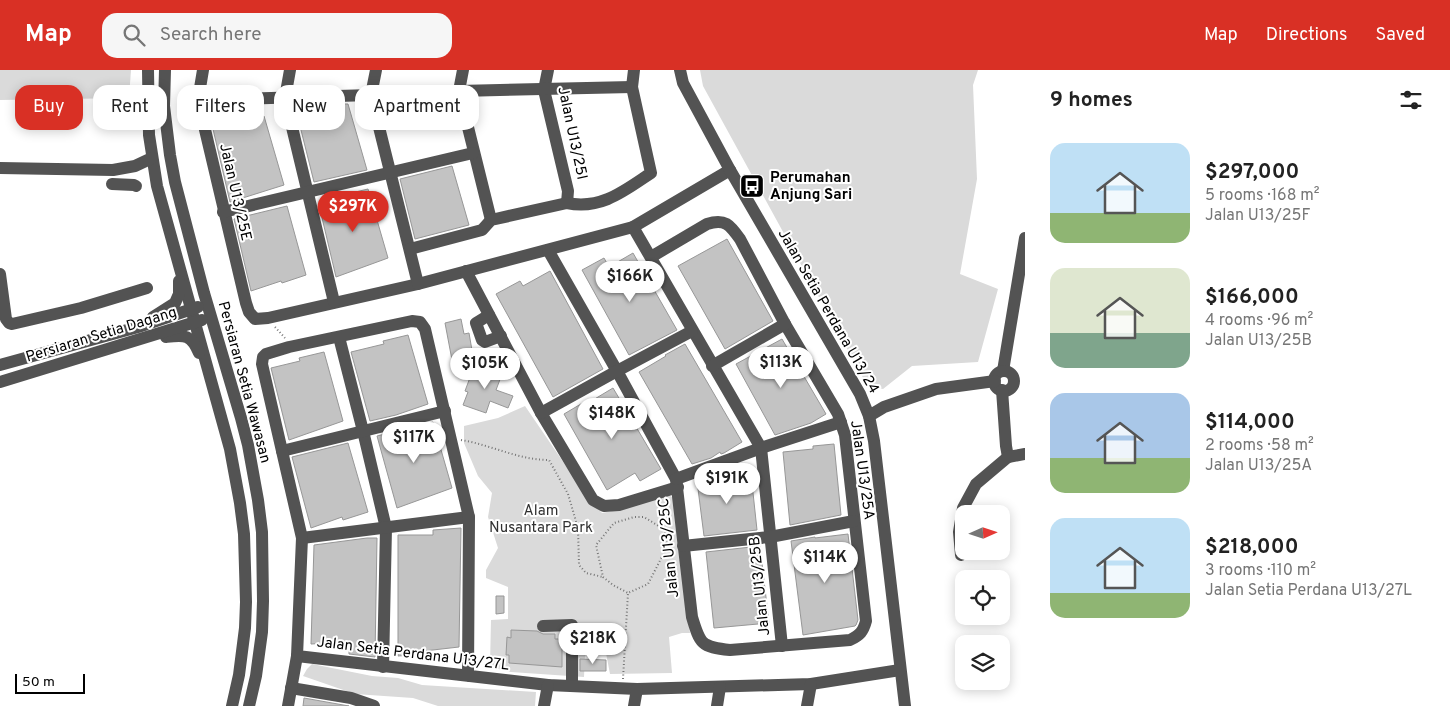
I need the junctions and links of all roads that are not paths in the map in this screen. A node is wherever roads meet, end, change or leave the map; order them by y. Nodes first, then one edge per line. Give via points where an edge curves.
1 (148, 70) edge
2 (165, 70) edge
3 (203, 70) edge
4 (290, 70) edge
5 (376, 70) edge
6 (463, 70) edge
7 (548, 70) edge
8 (634, 70) edge
9 (680, 70) edge
10 (200, 85) edge
11 (287, 85) edge
12 (373, 85) edge
13 (460, 85) edge
14 (632, 87) junction
15 (544, 90) junction
16 (479, 91) edge
17 (205, 130) edge
18 (293, 130) edge
19 (380, 130) edge
20 (468, 130) edge
21 (716, 145) junction
22 (474, 153) junction
23 (152, 158) junction
24 (0, 168) edge
25 (730, 170) junction
26 (390, 172) junction
27 (713, 180) junction
28 (112, 184) dead end
29 (136, 186) dead end
30 (742, 190) junction
31 (308, 193) junction
32 (567, 203) junction
33 (223, 212) junction
34 (491, 220) junction
35 (633, 227) junction
36 (1025, 238) edge
37 (410, 249) junction
38 (548, 250) junction
39 (651, 257) junction
40 (179, 267) junction
41 (466, 271) junction
42 (0, 274) edge
43 (418, 284) junction
44 (146, 288) dead end
45 (334, 302) junction
46 (192, 309) junction
47 (210, 311) junction
48 (489, 315) junction
49 (195, 322) junction
50 (785, 324) junction
51 (138, 327) junction
52 (692, 331) junction
53 (501, 336) junction
54 (339, 337) junction
55 (141, 340) junction
56 (0, 365) edge
57 (712, 366) junction
58 (617, 371) junction
59 (2, 380) edge
60 (1019, 380) edge
61 (1000, 381) junction
62 (212, 384) junction
63 (860, 394) junction
64 (884, 407) junction
65 (446, 412) junction
66 (541, 413) junction
67 (869, 416) junction
68 (841, 422) junction
69 (363, 431) junction
70 (874, 442) junction
71 (760, 448) junction
72 (282, 451) junction
73 (1025, 454) edge
74 (1008, 457) junction
75 (677, 483) junction
76 (965, 505) edge
77 (469, 517) junction
78 (854, 521) junction
79 (386, 528) junction
80 (770, 537) junction
81 (302, 538) junction
82 (683, 546) junction
83 (544, 626) dead end
84 (782, 646) junction
85 (297, 656) junction
86 (383, 667) junction
87 (900, 670) junction
88 (468, 676) junction
89 (811, 684) junction
90 (548, 685) junction
91 (572, 686) junction
92 (720, 687) junction
93 (291, 688) junction
94 (637, 689) junction
95 (232, 706) edge
96 (249, 706) edge
97 (288, 706) edge
98 (374, 706) edge
99 (544, 706) edge
100 (634, 706) edge
101 (717, 706) edge
102 (807, 706) edge
103 (905, 706) edge

1 - 23 street
2 - 47 street, Persiaran Setia Wawasan via 164,106 175,182
3 - 10 street, Jalan U13/25E
4 - 11 street
5 - 12 street
6 - 13 street
7 - 15 street, Jalan U13/25I
8 - 14 street
9 - 21 street, Jalan Setia Perdana U13/24 via 683,83
14 - 15 street
14 - 32 street via 651,173 598,204 580,206
15 - 16 street
15 - 32 street, Jalan U13/25I via 568,191
17 - 33 street, Jalan U13/25E
18 - 31 street
19 - 26 street
20 - 22 street
21 - 25 street, Jalan Setia Perdana U13/24
21 - 27 street via 718,167
22 - 26 street
22 - 34 street
23 - 24 street via 135,166 113,170
23 - 40 street
25 - 27 street
25 - 30 street, Jalan Setia Perdana U13/24
26 - 31 street
26 - 37 street
27 - 30 street
27 - 35 street
28 - 29 street
30 - 63 street, Jalan Setia Perdana U13/24
31 - 33 street
31 - 45 street
32 - 34 street
33 - 45 street, Jalan U13/25E via 249,312 259,319
34 - 37 street via 482,230
35 - 38 street
35 - 39 street, Jalan U13/25B
36 - 61 street
37 - 43 street
38 - 41 street
38 - 58 street, Jalan U13/25C
39 - 50 street, Jalan U13/25A via 707,224 723,222 733,228 740,239
39 - 52 street, Jalan U13/25B
40 - 46 street
40 - 51 street via 180,294 175,303
41 - 43 street
41 - 48 street
42 - 44 street via 8,321 15,324
43 - 45 street
46 - 47 street, Persiaran Setia Dagang
46 - 49 street
46 - 51 street, Persiaran Setia Dagang
47 - 49 street, Persiaran Setia Dagang
47 - 96 street, Persiaran Setia Wawasan via 248,445 262,532 262,632
48 - 53 street
48 - 53 street via 476,323 482,340 485,342
49 - 55 street, Persiaran Setia Dagang
49 - 62 street
50 - 57 street
50 - 68 street, Jalan U13/25A
51 - 56 street, Persiaran Setia Dagang
52 - 57 street, Jalan U13/25B
52 - 58 street
53 - 66 street
54 - 65 street, Jalan Setia Perdana U13/27L via 412,320 420,322 425,329
54 - 69 street
54 - 72 street, Jalan Setia Perdana U13/27L via 289,347 266,354 262,360
55 - 59 street, Persiaran Setia Dagang
55 - 62 street via 182,335 189,338 197,348
57 - 71 street, Jalan U13/25B
58 - 66 street
58 - 75 street, Jalan U13/25C
60 - 61 street via 1009,372
61 - 64 street via 936,388
61 - 74 street
62 - 95 street via 230,448 244,534 245,628
63 - 64 street via 874,405
63 - 67 street, Jalan Setia Perdana U13/24
64 - 67 street
64 - 70 street
65 - 69 street
65 - 77 street
66 - 75 street via 593,500 604,506 620,505
67 - 70 street, Jalan Setia Perdana U13/24
68 - 71 street
68 - 78 street, Jalan U13/25A
69 - 72 street
69 - 79 street
70 - 87 street, Jalan Setia Perdana U13/24
71 - 75 street
71 - 80 street, Jalan U13/25B
72 - 81 street, Jalan Setia Perdana U13/27L
73 - 74 street
74 - 76 street via 976,484
75 - 82 street, Jalan U13/25C
77 - 79 street
77 - 88 street
78 - 80 street
78 - 84 street, Jalan U13/25A via 866,621 863,631 850,640
79 - 81 street
79 - 86 street
80 - 82 street
80 - 84 street, Jalan U13/25B
81 - 85 street, Jalan Setia Perdana U13/27L
82 - 84 street, Jalan U13/25C via 692,617 699,639 711,648 730,650
83 - 91 street via 572,625
85 - 86 street, Jalan Setia Perdana U13/27L
85 - 93 street
86 - 88 street, Jalan Setia Perdana U13/27L
87 - 89 street, Jalan Setia Perdana U13/27L
87 - 103 street, Jalan Setia Perdana U13/24
88 - 90 street, Jalan Setia Perdana U13/27L
89 - 92 street, Jalan Setia Perdana U13/27L
89 - 102 street
90 - 91 street, Jalan Setia Perdana U13/27L
90 - 99 street
91 - 94 street, Jalan Setia Perdana U13/27L
92 - 94 street, Jalan Setia Perdana U13/27L
92 - 101 street
93 - 97 street
93 - 98 street via 351,698
94 - 100 street

